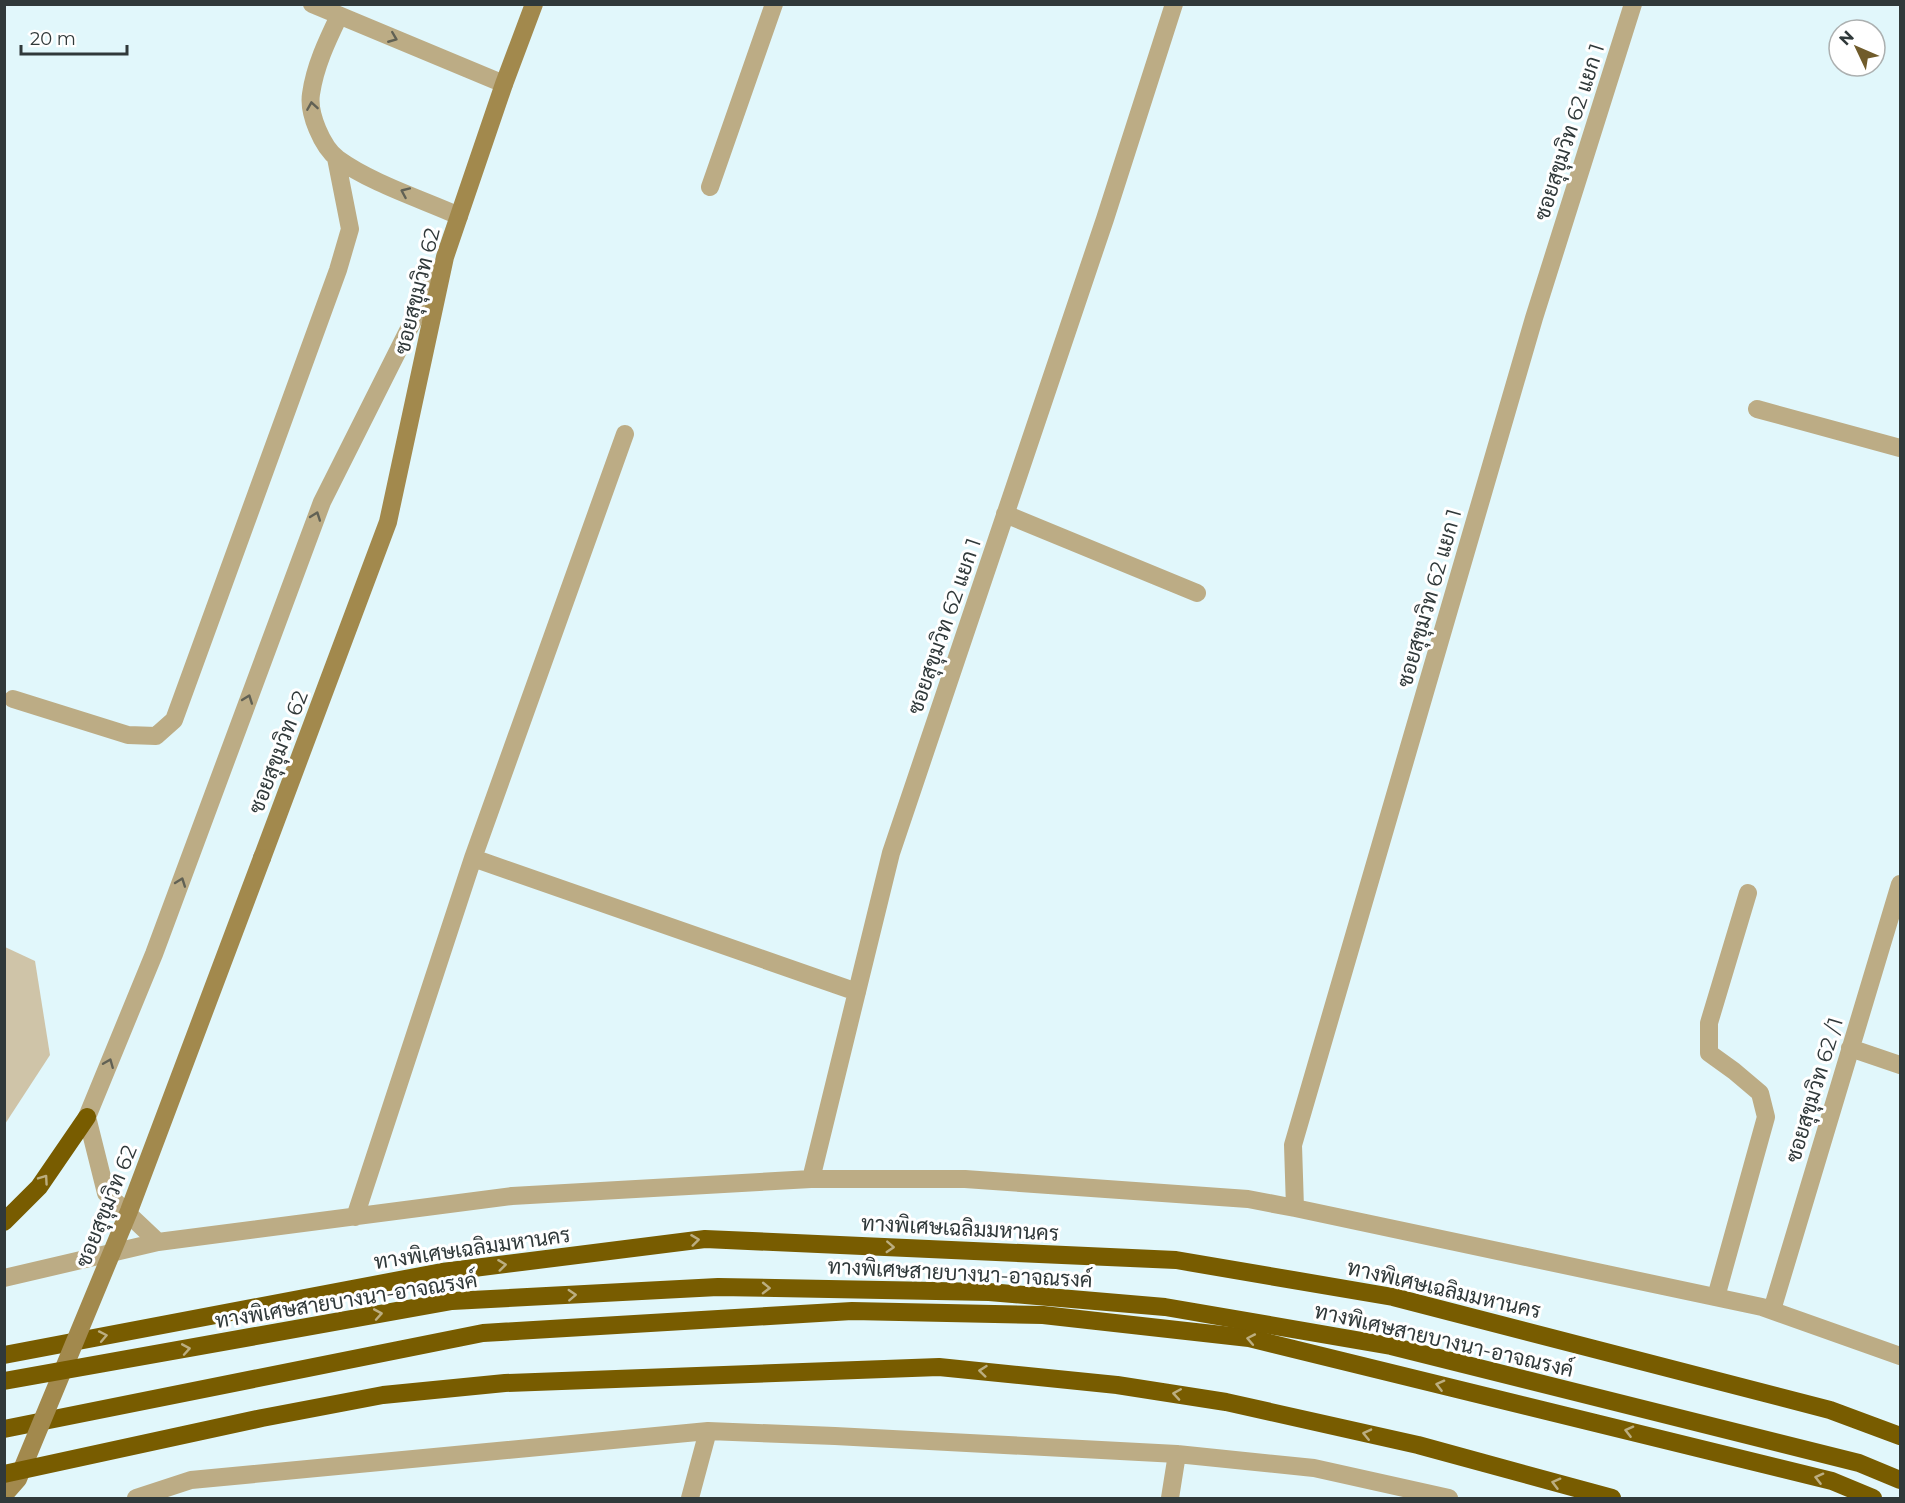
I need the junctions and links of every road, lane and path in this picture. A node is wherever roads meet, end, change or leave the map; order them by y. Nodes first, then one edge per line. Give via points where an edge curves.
1 (312, 4) edge
2 (534, 4) edge
3 (774, 4) edge
4 (1174, 4) edge
5 (1633, 4) edge
6 (339, 16) junction
7 (504, 84) junction
8 (336, 158) junction
9 (710, 188) dead end
10 (459, 216) junction
11 (445, 257) junction
12 (1758, 409) dead end
13 (625, 434) dead end
14 (1900, 448) edge
15 (1005, 514) junction
16 (1197, 592) dead end
17 (13, 699) dead end
18 (473, 858) junction
19 (1900, 884) edge
20 (1748, 893) dead end
21 (857, 992) junction
22 (1850, 1048) junction
23 (1900, 1065) edge
24 (87, 1117) junction
25 (811, 1179) junction
26 (1295, 1208) junction
27 (355, 1217) junction
28 (4, 1222) edge
29 (158, 1242) junction
30 (4, 1278) edge
31 (1716, 1297) junction
32 (1772, 1310) junction
33 (4, 1354) edge
34 (1900, 1356) edge
35 (4, 1381) edge
36 (4, 1429) edge
37 (708, 1431) junction
38 (1900, 1436) edge
39 (1177, 1454) junction
40 (4, 1474) edge
41 (1900, 1480) edge
42 (4, 1495) edge
43 (136, 1498) edge
44 (690, 1498) edge
45 (1170, 1498) edge
46 (1449, 1498) edge
47 (1612, 1498) edge
48 (1873, 1498) edge

1 - 6 street
2 - 7 street, ซอยสุขุมวิท 62
3 - 9 street
4 - 15 street, ซอยสุขุมวิท 62 แยก 1
5 - 26 street, ซอยสุขุมวิท 62 แยก 1 via 1530,330 1293,1145
6 -> 7 street
8 -> 6 street via 316,130 310,96 319,58
7 - 10 street, ซอยสุขุมวิท 62
10 -> 8 street
8 - 17 street via 350,229 174,720 156,736 128,735
10 - 11 street, ซอยสุขุมวิท 62
24 -> 11 street via 154,954 322,502
11 - 42 street, ซอยสุขุมวิท 62, bridge via 388,522 129,1211 18,1479
12 - 14 street
13 - 18 street
15 - 16 street
15 - 21 street, ซอยสุขุมวิท 62 แยก 1 via 891,853
18 - 21 street
18 - 27 street
19 - 22 street, ซอยสุขุมวิท 62 /1
20 - 31 street via 1708,1023 1709,1053 1760,1093 1766,1117
21 - 25 street, ซอยสุขุมวิท 62 แยก 1
22 - 23 street
22 - 32 street, ซอยสุขุมวิท 62 /1
28 -> 24 highway via 39,1187
24 - 29 street via 106,1193
25 - 26 street via 965,1179 1248,1199
25 - 27 street via 512,1196
26 - 31 street
27 - 29 street
29 - 30 street
31 - 32 street
32 - 34 street
33 -> 38 highway, ทางพิเศษเฉลิมมหานคร via 442,1272 705,1239 1188,1262 1393,1297 1830,1410
35 -> 41 highway, ทางพิเศษสายบางนา-อาจณรงค์, bridge via 452,1301 718,1287 989,1292 1165,1307 1391,1346 1859,1462
48 -> 36 highway via 1832,1481 1249,1338 1043,1315 852,1311 483,1333
37 - 39 street
37 - 43 street via 191,1480
37 - 44 street
39 - 45 street
39 - 46 street via 1314,1468
47 -> 40 highway, bridge via 1418,1445 1226,1402 1117,1385 939,1367 505,1383 383,1395

